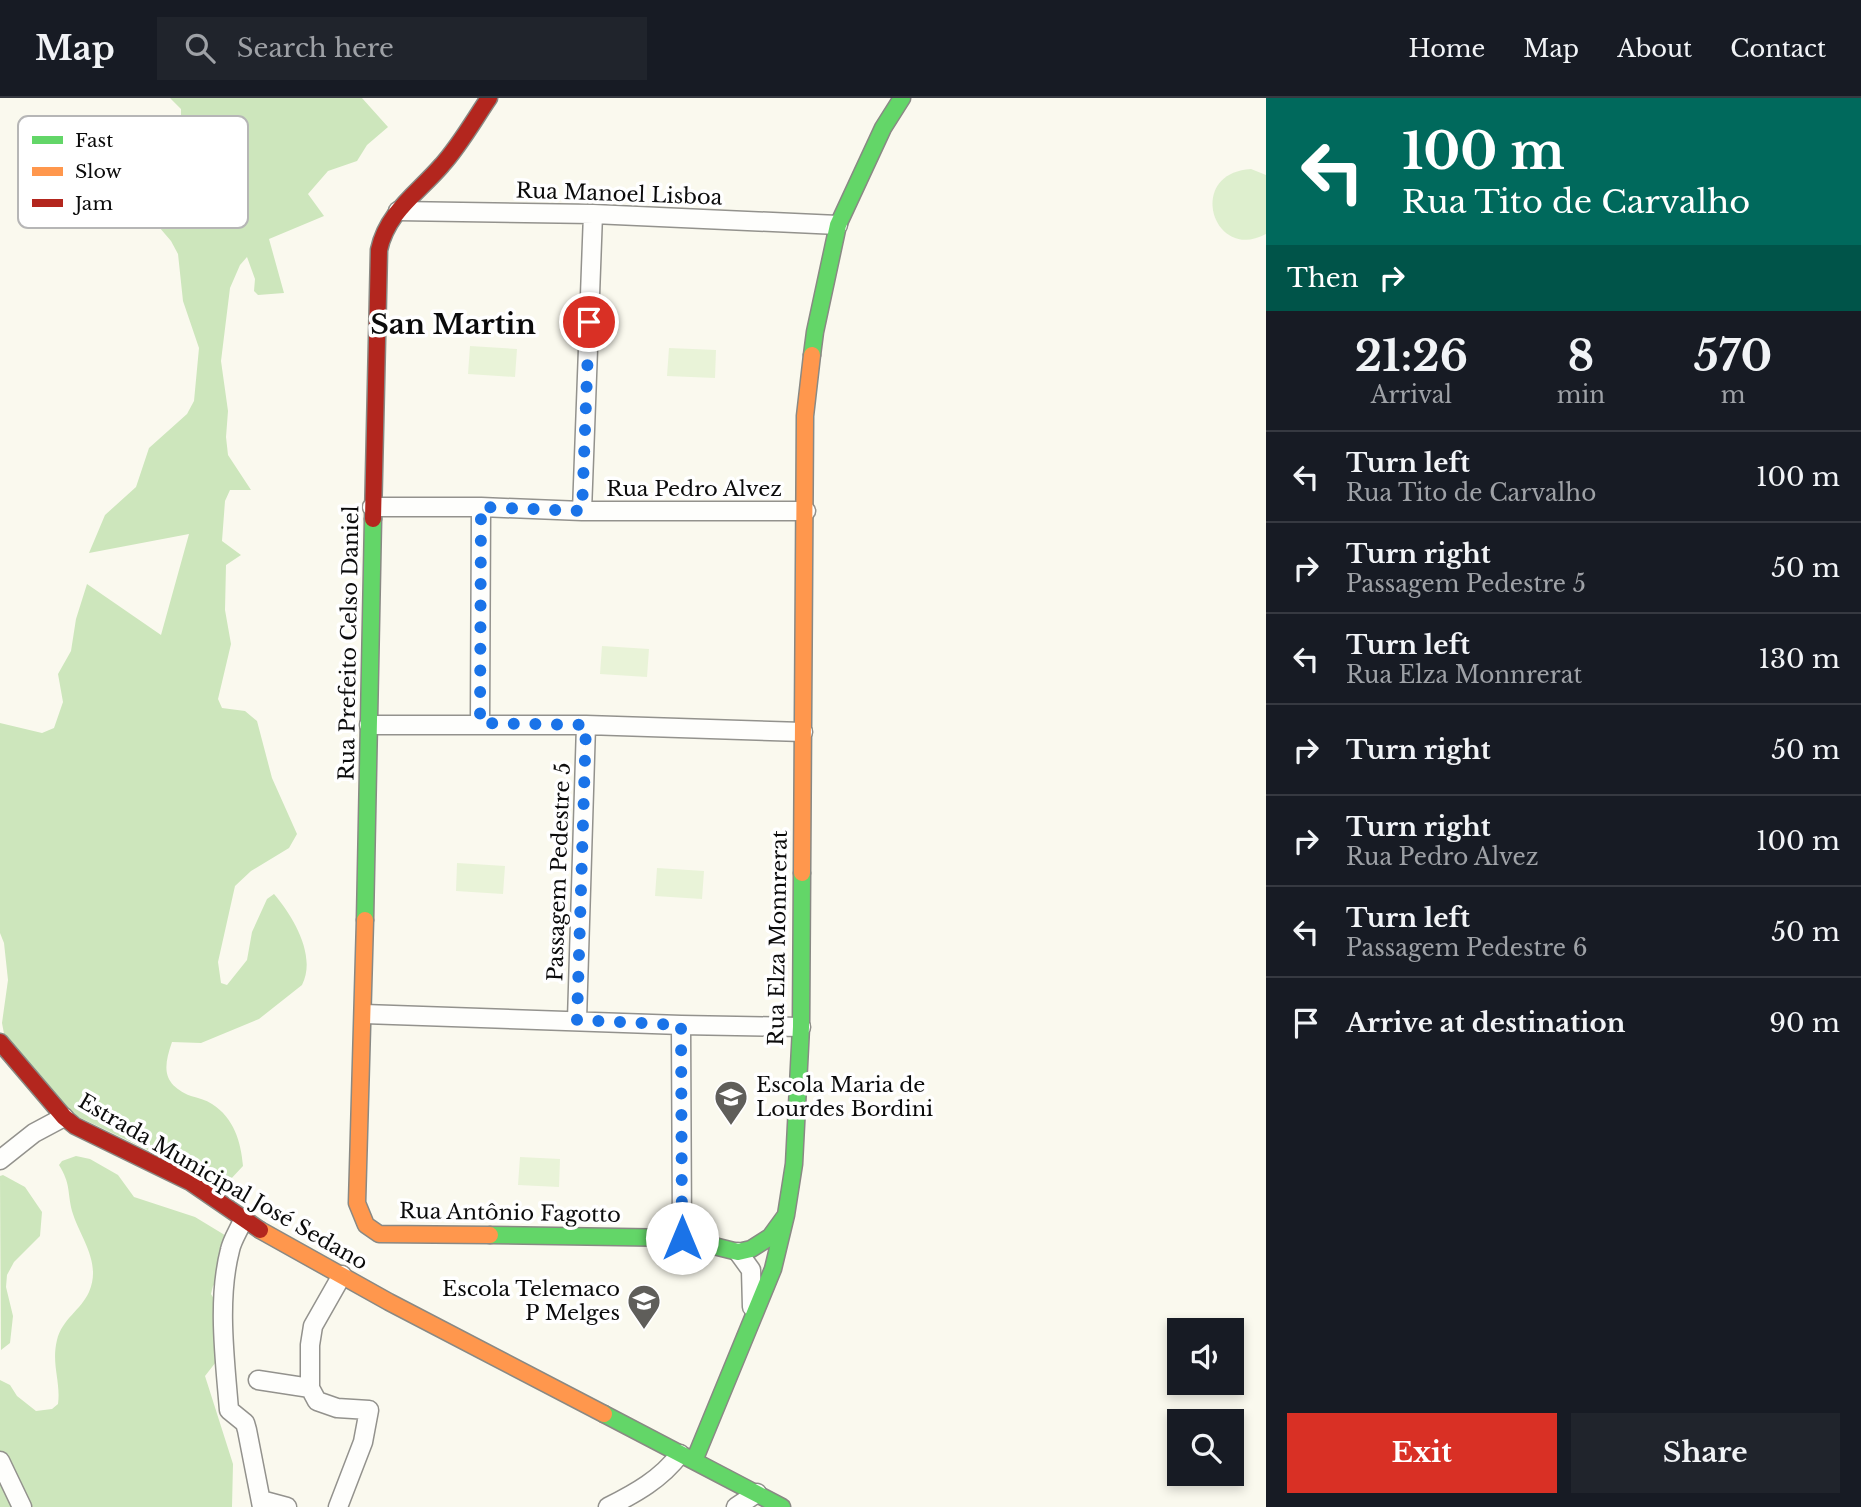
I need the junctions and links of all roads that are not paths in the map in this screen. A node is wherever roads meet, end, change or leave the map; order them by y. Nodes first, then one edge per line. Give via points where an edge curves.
1 (489, 98) edge
2 (902, 98) edge
3 (398, 211) junction
4 (593, 214) junction
5 (838, 225) junction
6 (372, 507) junction
7 (481, 507) junction
8 (582, 511) junction
9 (806, 511) junction
10 (480, 723) junction
11 (369, 725) junction
12 (586, 725) junction
13 (803, 733) junction
14 (364, 1014) junction
15 (577, 1020) junction
16 (681, 1025) junction
17 (801, 1027) junction
18 (0, 1042) edge
19 (64, 1117) junction
20 (0, 1160) edge
21 (786, 1215) junction
22 (243, 1220) junction
23 (366, 1225) joint
24 (682, 1238) junction
25 (738, 1252) junction
26 (342, 1275) junction
27 (752, 1316) junction
28 (258, 1380) dead end
29 (310, 1388) junction
30 (687, 1458) junction
31 (0, 1461) edge
32 (757, 1493) junction
33 (261, 1503) edge
34 (22, 1507) edge
35 (287, 1507) edge
36 (338, 1507) edge
37 (608, 1507) edge
38 (736, 1507) edge
39 (782, 1507) edge

1 - 3 street, Rua Prefeito Celso Daniel via 444,163
2 - 5 street, Rua Elza Monnrerat
3 - 4 street, Rua Manoel Lisboa
3 - 6 street, Rua Prefeito Celso Daniel via 383,231 379,250
4 - 5 street, Rua Manoel Lisboa
4 - 8 street
5 - 9 street, Rua Elza Monnrerat via 815,332 805,416
6 - 7 street, Rua Pedro Alvez
6 - 11 street, Rua Prefeito Celso Daniel
7 - 8 street, Rua Pedro Alvez
7 - 10 street
8 - 9 street, Rua Pedro Alvez
9 - 13 street, Rua Elza Monnrerat
10 - 11 street
10 - 12 street
11 - 14 street, Rua Prefeito Celso Daniel
12 - 13 street
12 - 15 street, Passagem Pedestre 5
13 - 17 street, Rua Elza Monnrerat
14 - 15 street
14 - 23 street, Rua Prefeito Celso Daniel via 357,1203
15 - 16 street
16 - 17 street
16 - 24 street
17 - 21 street, Rua Elza Monnrerat via 794,1164
18 - 19 street, Estrada Municipal José Sedano
19 - 20 street
19 - 22 street, Estrada Municipal José Sedano via 190,1182
21 - 25 street via 770,1237
21 - 27 street, Rua Elza Monnrerat via 773,1269
22 - 26 street, Estrada Municipal José Sedano
22 - 33 street via 230,1248 223,1331 229,1410 247,1430
23 - 24 street, Rua Antônio Fagotto via 379,1234
24 - 25 street, Rua Antônio Fagotto
25 - 27 street via 751,1270
26 - 29 street via 313,1326
26 - 30 street, Estrada Municipal José Sedano
27 - 30 street, Rua Elza Monnrerat
28 - 29 street
29 - 36 street via 317,1401 369,1410 363,1442
30 - 32 street, Estrada Municipal José Sedano
30 - 37 street
31 - 34 street
32 - 38 street
32 - 39 street, Estrada Municipal José Sedano
33 - 35 street

